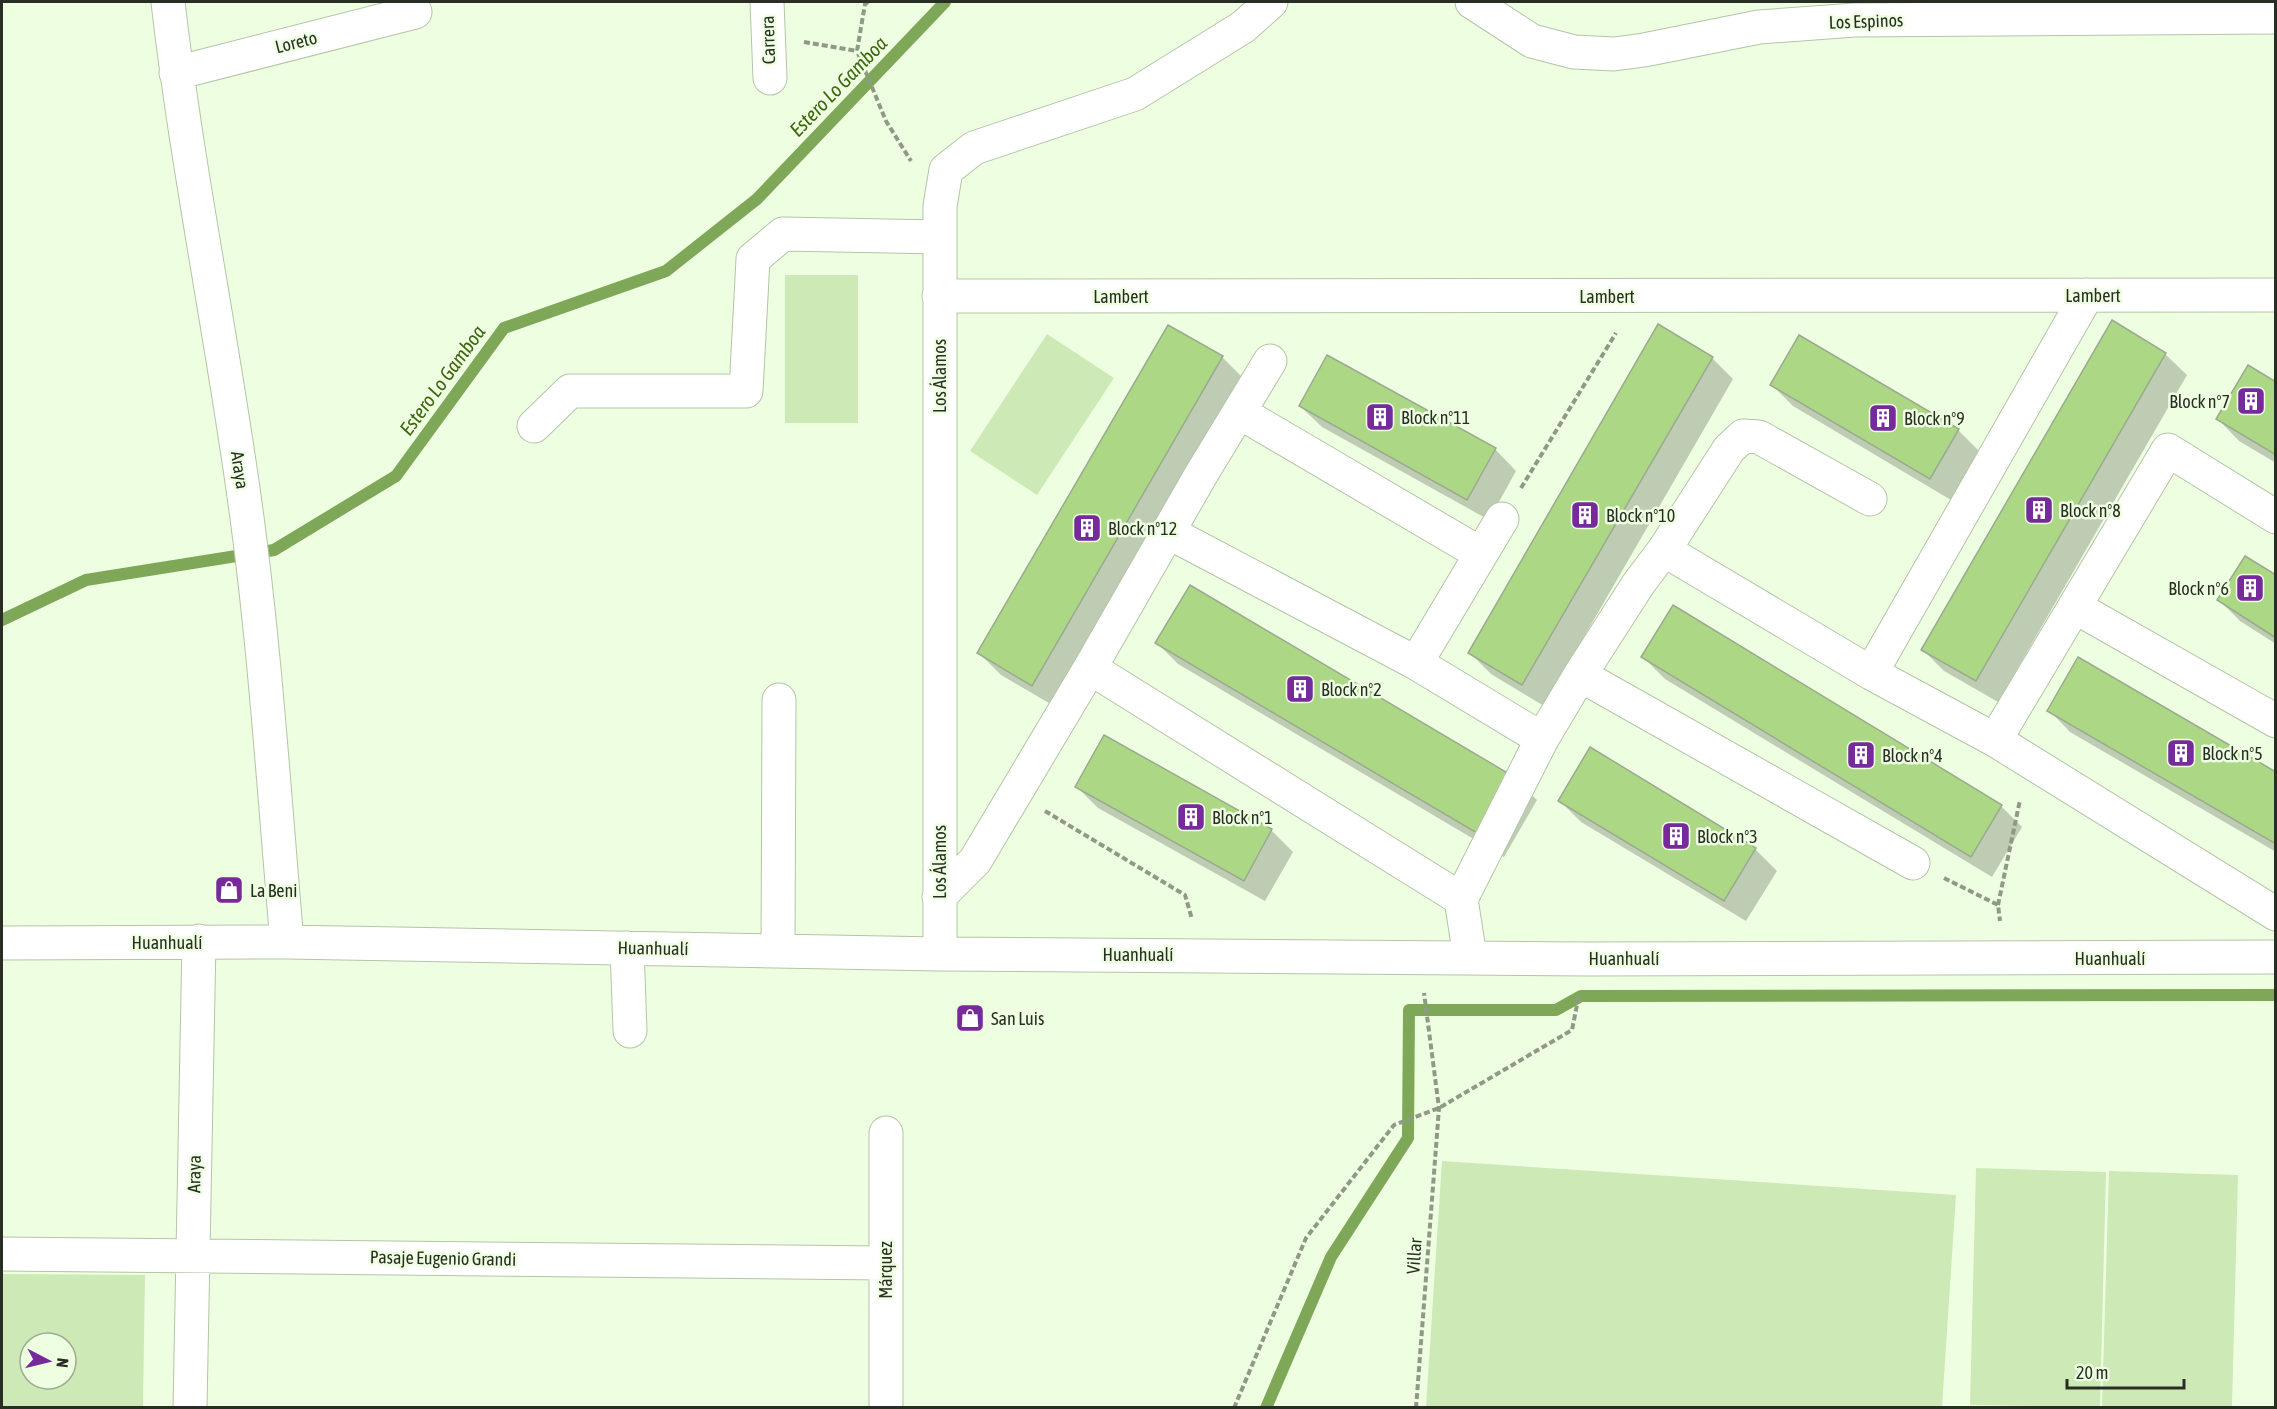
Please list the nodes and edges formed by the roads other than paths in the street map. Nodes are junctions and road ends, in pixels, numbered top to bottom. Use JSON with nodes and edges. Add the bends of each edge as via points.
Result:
{"nodes":[{"id":1,"x":168,"y":2,"type":"edge"},
{"id":2,"x":767,"y":2,"type":"edge"},
{"id":3,"x":1271,"y":2,"type":"edge"},
{"id":4,"x":1472,"y":2,"type":"edge"},
{"id":5,"x":1855,"y":11,"type":"edge"},
{"id":6,"x":415,"y":12,"type":"dead end"},
{"id":7,"x":2276,"y":17,"type":"edge"},
{"id":8,"x":176,"y":73,"type":"junction"},
{"id":9,"x":770,"y":78,"type":"dead end"},
{"id":10,"x":940,"y":237,"type":"junction"},
{"id":11,"x":2087,"y":295,"type":"junction"},
{"id":12,"x":2276,"y":295,"type":"edge"},
{"id":13,"x":939,"y":296,"type":"junction"},
{"id":14,"x":1270,"y":362,"type":"dead end"},
{"id":15,"x":1239,"y":412,"type":"junction"},
{"id":16,"x":534,"y":426,"type":"dead end"},
{"id":17,"x":1870,"y":499,"type":"dead end"},
{"id":18,"x":2276,"y":517,"type":"edge"},
{"id":19,"x":1502,"y":519,"type":"road end"},
{"id":20,"x":1168,"y":532,"type":"junction"},
{"id":21,"x":1664,"y":550,"type":"junction"},
{"id":22,"x":1481,"y":554,"type":"junction"},
{"id":23,"x":2075,"y":607,"type":"junction"},
{"id":24,"x":1416,"y":663,"type":"junction"},
{"id":25,"x":1090,"y":668,"type":"junction"},
{"id":26,"x":1871,"y":673,"type":"junction"},
{"id":27,"x":1580,"y":675,"type":"junction"},
{"id":28,"x":778,"y":700,"type":"dead end"},
{"id":29,"x":2276,"y":722,"type":"edge"},
{"id":30,"x":1542,"y":739,"type":"junction"},
{"id":31,"x":1995,"y":740,"type":"junction"},
{"id":32,"x":1913,"y":863,"type":"road end"},
{"id":33,"x":939,"y":897,"type":"junction"},
{"id":34,"x":1461,"y":899,"type":"junction"},
{"id":35,"x":2276,"y":914,"type":"edge"},
{"id":36,"x":199,"y":942,"type":"junction"},
{"id":37,"x":287,"y":942,"type":"junction"},
{"id":38,"x":2,"y":943,"type":"edge"},
{"id":39,"x":627,"y":948,"type":"junction"},
{"id":40,"x":778,"y":951,"type":"junction"},
{"id":41,"x":940,"y":954,"type":"junction"},
{"id":42,"x":1470,"y":957,"type":"junction"},
{"id":43,"x":2276,"y":957,"type":"edge"},
{"id":44,"x":630,"y":1031,"type":"dead end"},
{"id":45,"x":886,"y":1133,"type":"dead end"},
{"id":46,"x":2,"y":1254,"type":"edge"},
{"id":47,"x":192,"y":1255,"type":"junction"},
{"id":48,"x":885,"y":1263,"type":"junction"},
{"id":49,"x":190,"y":1407,"type":"edge"},
{"id":50,"x":886,"y":1407,"type":"edge"}],
"edges":[{"from":1,"to":8,"type":"street","name":"Araya"},
{"from":2,"to":9,"type":"street","name":"Carrera"},
{"from":3,"to":10,"type":"street","name":"Los Álamos","via":[[1243,27],[1135,94],[974,148],[946,170]]},
{"from":4,"to":5,"type":"street","name":"Los Espinos","via":[[1532,41],[1574,52],[1624,52]]},
{"from":5,"to":7,"type":"street","name":"Los Espinos"},
{"from":6,"to":8,"type":"street","name":"Loreto"},
{"from":8,"to":37,"type":"street","name":"Araya","via":[[254,572]]},
{"from":10,"to":13,"type":"street","name":"Los Álamos"},
{"from":10,"to":16,"type":"street","via":[[783,234],[753,259],[746,391],[570,391]]},
{"from":11,"to":12,"type":"street","name":"Lambert"},
{"from":11,"to":13,"type":"street","name":"Lambert"},
{"from":11,"to":26,"type":"street"},
{"from":13,"to":33,"type":"street","name":"Los Álamos"},
{"from":14,"to":15,"type":"street"},
{"from":15,"to":20,"type":"street"},
{"from":15,"to":22,"type":"street"},
{"from":17,"to":21,"type":"street","via":[[1759,437],[1743,436],[1729,449]]},
{"from":18,"to":23,"type":"street","via":[[2168,450]]},
{"from":19,"to":22,"type":"street"},
{"from":20,"to":24,"type":"street"},
{"from":20,"to":25,"type":"street"},
{"from":21,"to":26,"type":"street"},
{"from":21,"to":27,"type":"street","via":[[1638,583]]},
{"from":22,"to":24,"type":"street"},
{"from":23,"to":29,"type":"street"},
{"from":23,"to":31,"type":"street"},
{"from":24,"to":30,"type":"street"},
{"from":25,"to":33,"type":"street","via":[[975,861]]},
{"from":25,"to":34,"type":"street"},
{"from":26,"to":31,"type":"street"},
{"from":27,"to":30,"type":"street"},
{"from":27,"to":32,"type":"street"},
{"from":28,"to":40,"type":"street"},
{"from":30,"to":34,"type":"street"},
{"from":31,"to":35,"type":"street"},
{"from":33,"to":41,"type":"street","name":"Los Álamos"},
{"from":34,"to":42,"type":"street"},
{"from":36,"to":37,"type":"street","name":"Huanhualí"},
{"from":36,"to":38,"type":"street","name":"Huanhualí"},
{"from":36,"to":47,"type":"street","name":"Araya"},
{"from":37,"to":39,"type":"street","name":"Huanhualí"},
{"from":39,"to":40,"type":"street","name":"Huanhualí"},
{"from":39,"to":44,"type":"street"},
{"from":40,"to":41,"type":"street","name":"Huanhualí"},
{"from":41,"to":42,"type":"street","name":"Huanhualí"},
{"from":42,"to":43,"type":"street","name":"Huanhualí"},
{"from":45,"to":48,"type":"street","name":"Márquez"},
{"from":46,"to":47,"type":"street","name":"Pasaje Eugenio Grandi"},
{"from":47,"to":48,"type":"street","name":"Pasaje Eugenio Grandi"},
{"from":47,"to":49,"type":"street","name":"Araya"},
{"from":48,"to":50,"type":"street","name":"Márquez"}]}
